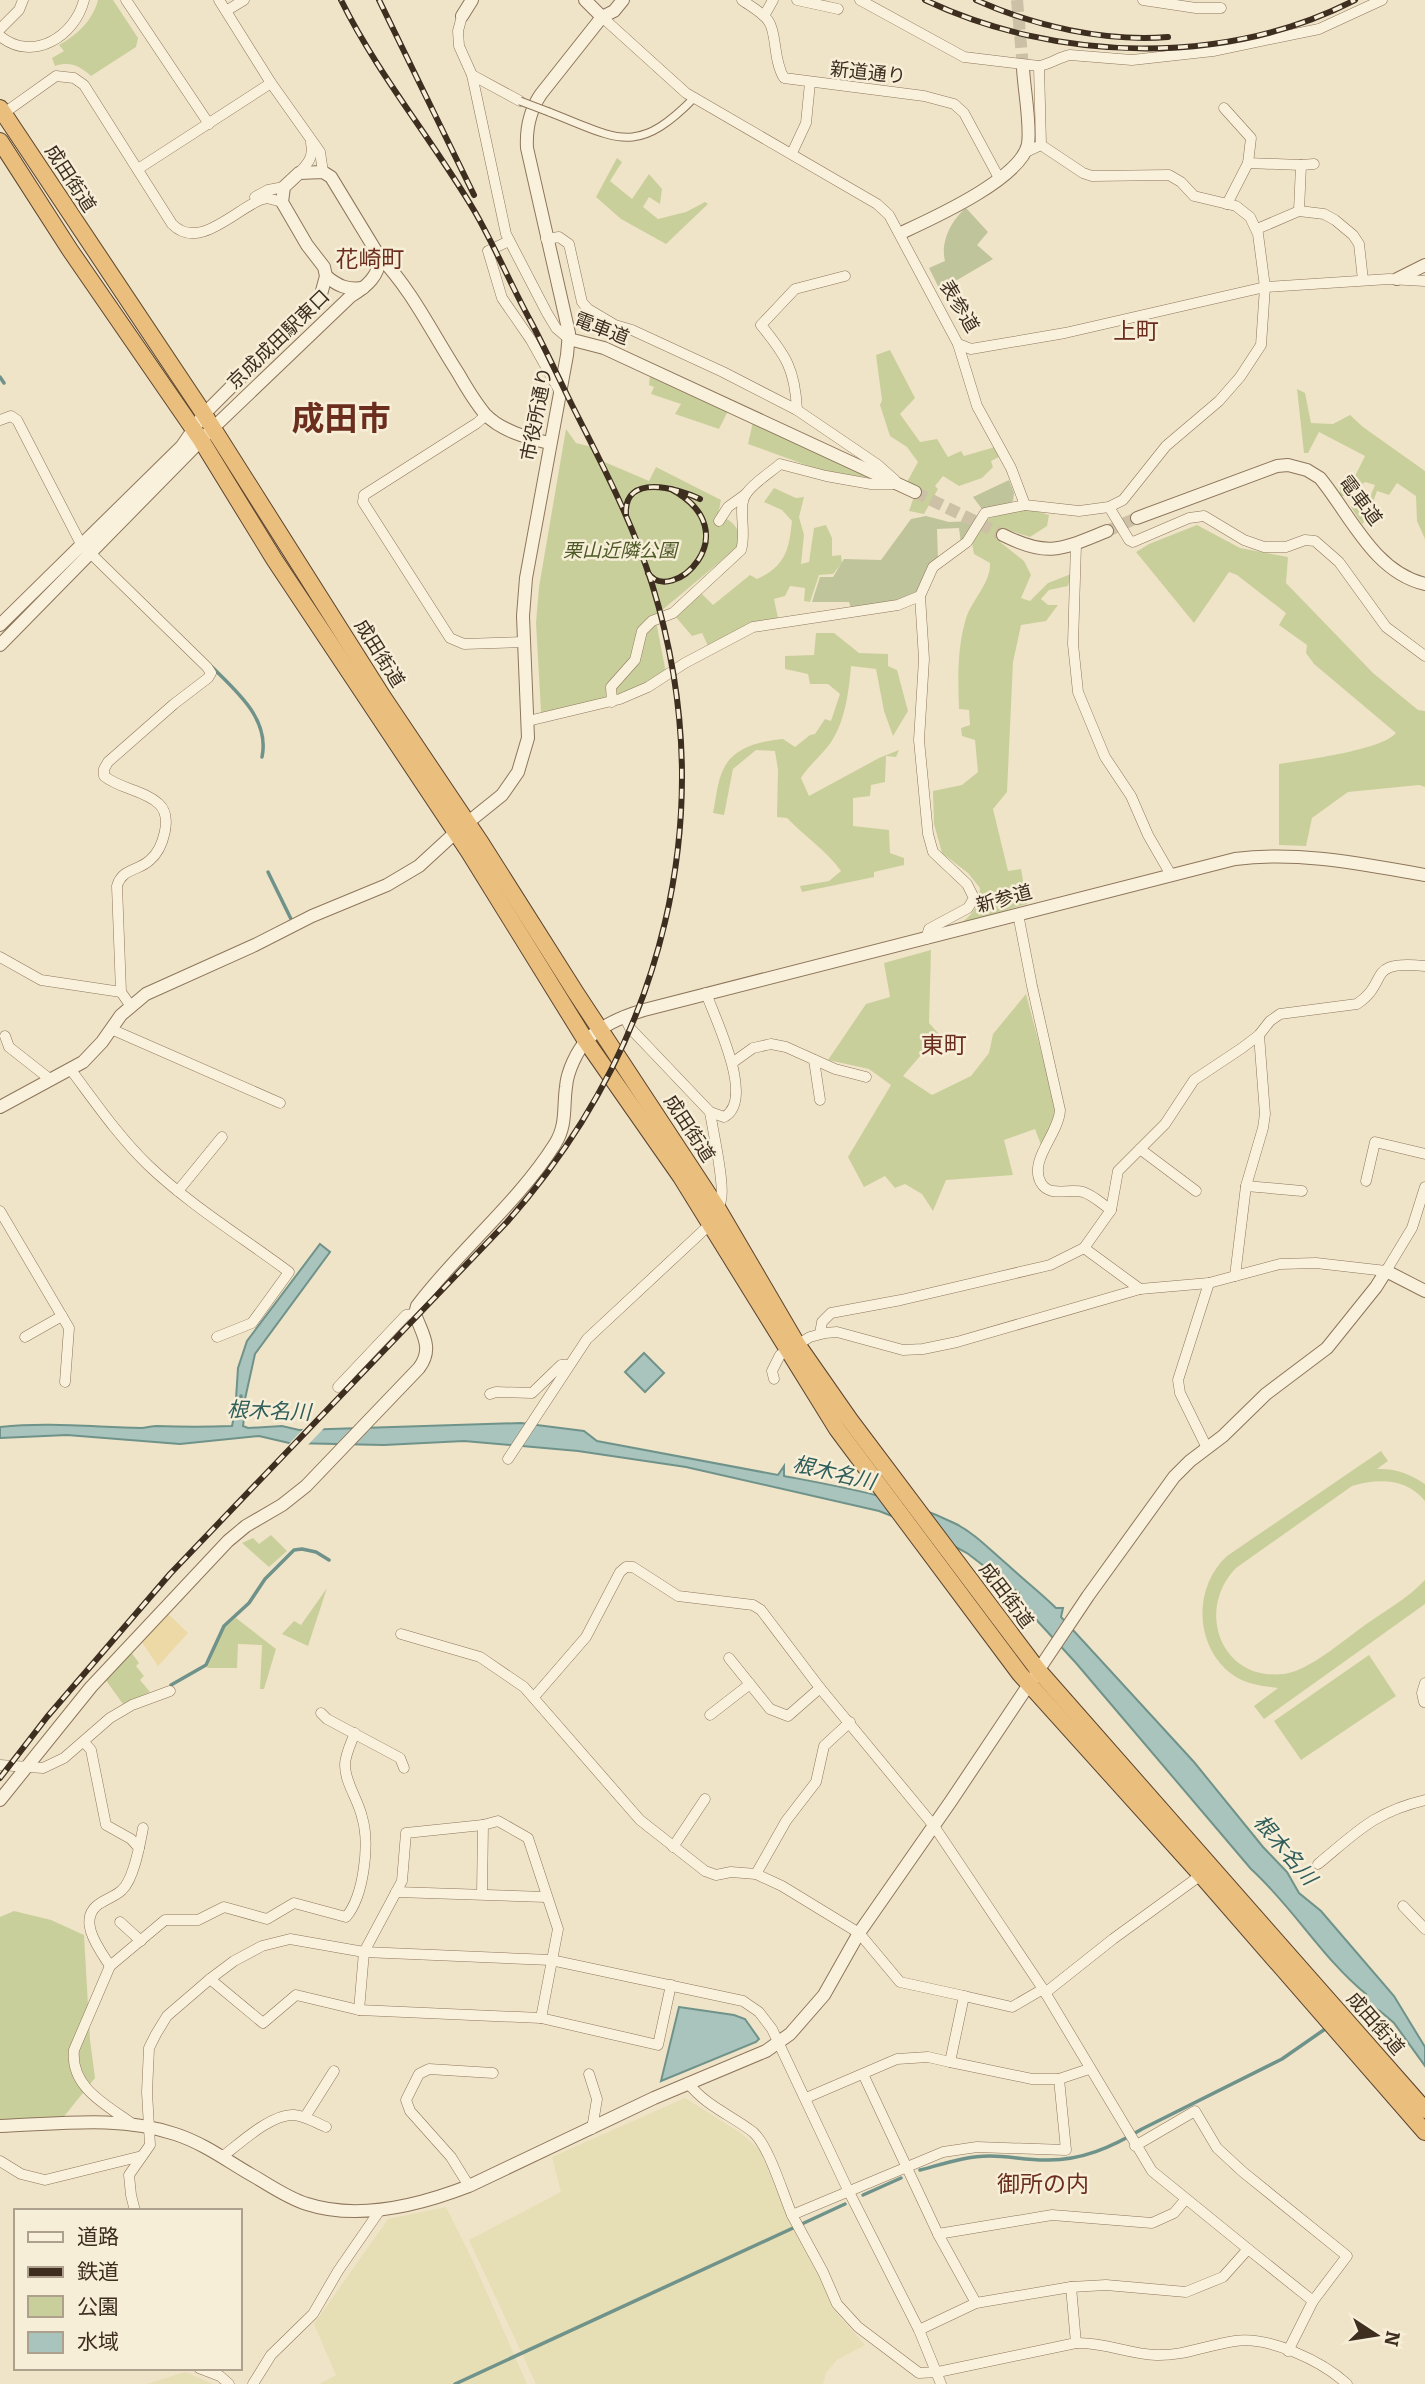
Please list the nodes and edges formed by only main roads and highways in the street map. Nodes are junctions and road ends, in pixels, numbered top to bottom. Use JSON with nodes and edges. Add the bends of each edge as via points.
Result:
{"nodes":[{"id":1,"x":1,"y":112,"type":"edge"},
{"id":2,"x":0,"y":141,"type":"edge"},
{"id":3,"x":461,"y":827,"type":"junction"},
{"id":4,"x":792,"y":1347,"type":"junction"},
{"id":5,"x":1037,"y":1670,"type":"junction"},
{"id":6,"x":1425,"y":2110,"type":"edge"},
{"id":7,"x":1425,"y":2132,"type":"edge"}],
"edges":[{"from":1,"to":3,"type":"highway","name":"成田街道","via":[[209,421]]},
{"from":2,"to":3,"type":"highway","name":"成田街道","via":[[197,434],[274,559]]},
{"from":3,"to":4,"type":"highway","name":"成田街道","via":[[586,1041]]},
{"from":3,"to":4,"type":"highway","name":"成田街道","via":[[718,1209]]},
{"from":4,"to":5,"type":"highway","name":"成田街道","via":[[1018,1659]]},
{"from":5,"to":6,"type":"highway","name":"成田街道"},
{"from":5,"to":7,"type":"highway","name":"成田街道","via":[[1201,1875]]}]}
